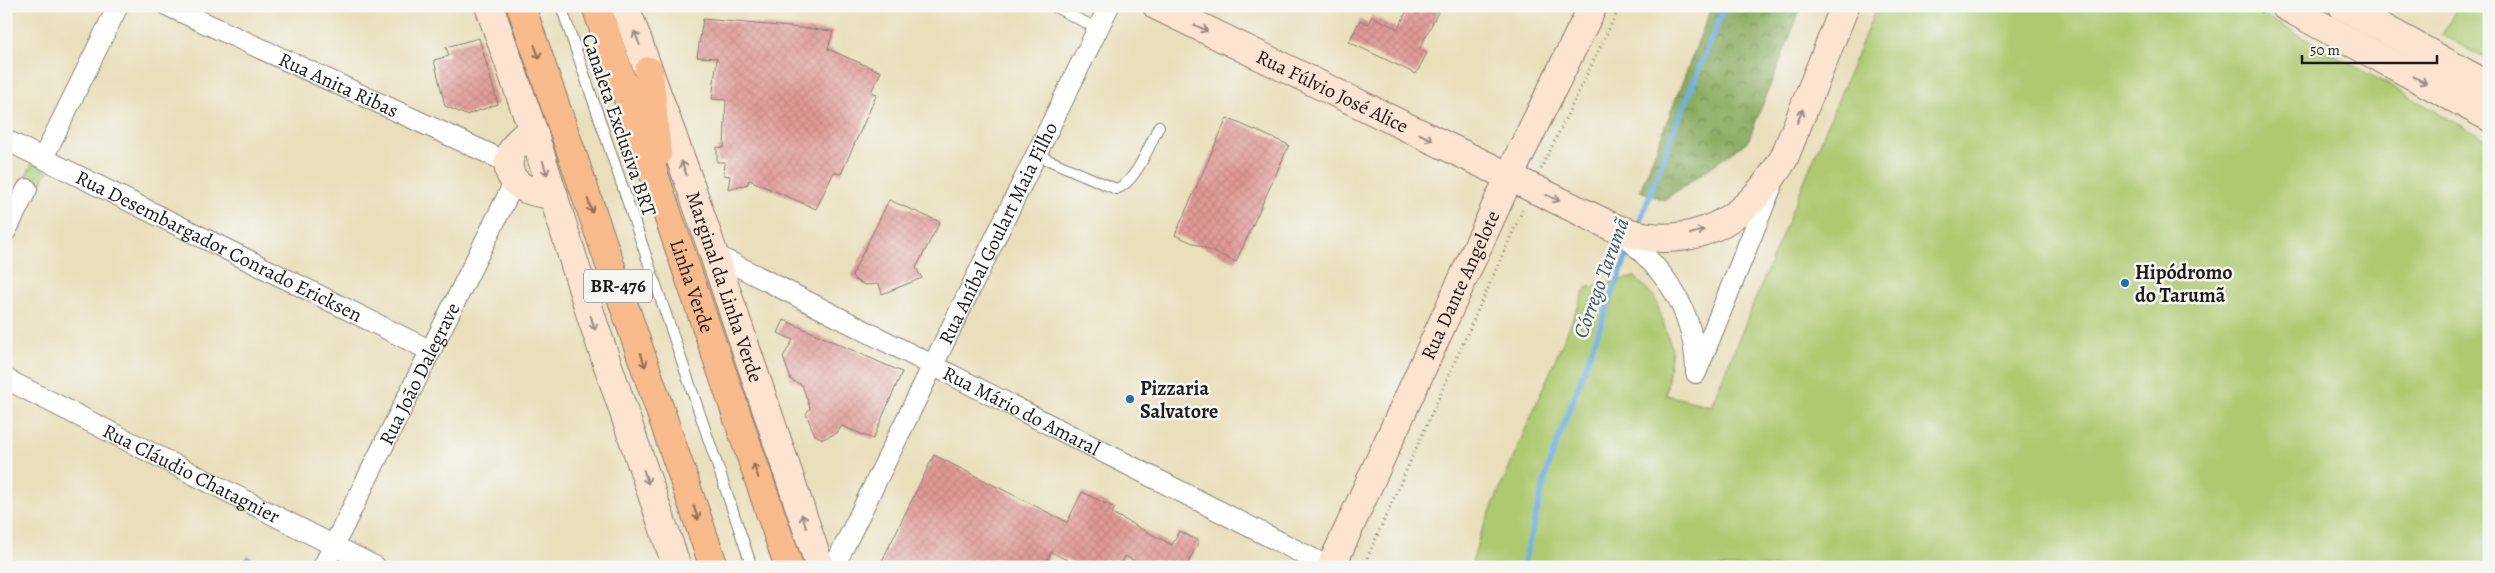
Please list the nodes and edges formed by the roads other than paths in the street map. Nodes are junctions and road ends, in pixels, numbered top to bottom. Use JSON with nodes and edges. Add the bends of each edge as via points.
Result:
{"nodes":[{"id":1,"x":118,"y":6,"type":"edge"},
{"id":2,"x":168,"y":6,"type":"edge"},
{"id":3,"x":489,"y":6,"type":"edge"},
{"id":4,"x":521,"y":6,"type":"edge"},
{"id":5,"x":561,"y":6,"type":"edge"},
{"id":6,"x":596,"y":6,"type":"edge"},
{"id":7,"x":625,"y":6,"type":"edge"},
{"id":8,"x":1054,"y":6,"type":"edge"},
{"id":9,"x":1109,"y":6,"type":"edge"},
{"id":10,"x":1157,"y":6,"type":"edge"},
{"id":11,"x":1593,"y":6,"type":"edge"},
{"id":12,"x":1845,"y":6,"type":"edge"},
{"id":13,"x":2286,"y":6,"type":"edge"},
{"id":14,"x":2343,"y":6,"type":"edge"},
{"id":15,"x":1098,"y":29,"type":"junction"},
{"id":16,"x":649,"y":71,"type":"junction"},
{"id":17,"x":2489,"y":86,"type":"edge"},
{"id":18,"x":2489,"y":117,"type":"edge"},
{"id":19,"x":1159,"y":126,"type":"dead end"},
{"id":20,"x":533,"y":130,"type":"junction"},
{"id":21,"x":6,"y":140,"type":"edge"},
{"id":22,"x":1037,"y":155,"type":"junction"},
{"id":23,"x":43,"y":158,"type":"junction"},
{"id":24,"x":1784,"y":158,"type":"junction"},
{"id":25,"x":511,"y":171,"type":"junction"},
{"id":26,"x":1509,"y":177,"type":"junction"},
{"id":27,"x":27,"y":189,"type":"dead end"},
{"id":28,"x":554,"y":195,"type":"junction"},
{"id":29,"x":662,"y":200,"type":"junction"},
{"id":30,"x":6,"y":231,"type":"edge"},
{"id":31,"x":1646,"y":244,"type":"junction"},
{"id":32,"x":714,"y":254,"type":"junction"},
{"id":33,"x":430,"y":351,"type":"junction"},
{"id":34,"x":934,"y":366,"type":"junction"},
{"id":35,"x":6,"y":379,"type":"edge"},
{"id":36,"x":334,"y":545,"type":"junction"},
{"id":37,"x":323,"y":567,"type":"edge"},
{"id":38,"x":376,"y":567,"type":"edge"},
{"id":39,"x":677,"y":567,"type":"edge"},
{"id":40,"x":714,"y":567,"type":"edge"},
{"id":41,"x":752,"y":567,"type":"edge"},
{"id":42,"x":789,"y":567,"type":"edge"},
{"id":43,"x":820,"y":567,"type":"edge"},
{"id":44,"x":834,"y":567,"type":"edge"},
{"id":45,"x":1330,"y":567,"type":"edge"}],
"edges":[{"from":1,"to":23,"type":"street"},
{"from":2,"to":25,"type":"street","name":"Rua Anita Ribas"},
{"from":3,"to":20,"type":"main road"},
{"from":4,"to":40,"type":"highway","number":"BR-476","one_way":true},
{"from":5,"to":41,"type":"lane","name":"Canaleta Exclusiva BRT"},
{"from":6,"to":29,"type":"highway","name":"Linha Verde"},
{"from":16,"to":7,"type":"main road","name":"Marginal da Linha Verde","one_way":true},
{"from":8,"to":15,"type":"lane"},
{"from":9,"to":15,"type":"street","name":"Rua Aníbal Goulart Maia Filho"},
{"from":10,"to":26,"type":"main road","name":"Rua Fúlvio José Alice","one_way":true},
{"from":11,"to":26,"type":"main road","name":"Rua Dante Angelote"},
{"from":24,"to":12,"type":"main road","name":"Rua Fúlvio José Alice","one_way":true},
{"from":13,"to":18,"type":"main road","one_way":true},
{"from":14,"to":17,"type":"main road"},
{"from":15,"to":22,"type":"street","name":"Rua Aníbal Goulart Maia Filho"},
{"from":16,"to":29,"type":"highway"},
{"from":32,"to":16,"type":"main road","name":"Marginal da Linha Verde","one_way":true},
{"from":19,"to":22,"type":"lane","via":[[1125,187],[1116,189]]},
{"from":20,"to":25,"type":"main road","via":[[516,142]]},
{"from":20,"to":28,"type":"main road","one_way":true},
{"from":21,"to":23,"type":"street","name":"Rua Desembargador Conrado Ericksen"},
{"from":22,"to":34,"type":"street","name":"Rua Aníbal Goulart Maia Filho"},
{"from":23,"to":33,"type":"street","name":"Rua Desembargador Conrado Ericksen"},
{"from":31,"to":24,"type":"main road","name":"Rua Fúlvio José Alice","one_way":true,"via":[[1685,236],[1723,223],[1755,199]]},
{"from":24,"to":31,"type":"street","via":[[1696,373],[1695,349],[1683,305]]},
{"from":25,"to":28,"type":"main road","via":[[525,188]]},
{"from":25,"to":33,"type":"street","name":"Rua João Dalegrave"},
{"from":26,"to":31,"type":"main road","name":"Rua Fúlvio José Alice","one_way":true},
{"from":26,"to":45,"type":"main road","name":"Rua Dante Angelote"},
{"from":27,"to":30,"type":"street"},
{"from":28,"to":39,"type":"main road","one_way":true,"via":[[593,322]]},
{"from":42,"to":29,"type":"highway","name":"Linha Verde","one_way":true},
{"from":32,"to":34,"type":"street","name":"Rua Mário do Amaral"},
{"from":43,"to":32,"type":"main road","name":"Marginal da Linha Verde","one_way":true},
{"from":33,"to":36,"type":"street","name":"Rua João Dalegrave"},
{"from":34,"to":44,"type":"street","name":"Rua Aníbal Goulart Maia Filho"},
{"from":34,"to":45,"type":"street","name":"Rua Mário do Amaral"},
{"from":35,"to":36,"type":"street","name":"Rua Cláudio Chatagnier"},
{"from":36,"to":37,"type":"street","name":"Rua João Dalegrave"},
{"from":36,"to":38,"type":"street","name":"Rua Cláudio Chatagnier"}]}
